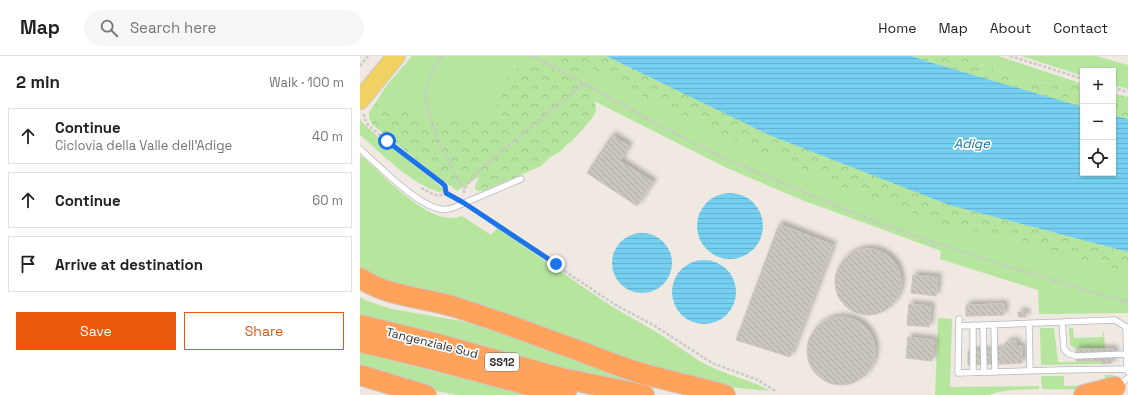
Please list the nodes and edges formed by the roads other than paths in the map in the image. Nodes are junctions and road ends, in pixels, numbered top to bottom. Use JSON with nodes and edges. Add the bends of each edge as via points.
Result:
{"nodes":[{"id":1,"x":380,"y":56,"type":"edge"},
{"id":2,"x":396,"y":56,"type":"edge"},
{"id":3,"x":360,"y":84,"type":"edge"},
{"id":4,"x":362,"y":105,"type":"edge"},
{"id":5,"x":360,"y":149,"type":"edge"},
{"id":6,"x":521,"y":179,"type":"dead end"},
{"id":7,"x":360,"y":278,"type":"edge"},
{"id":8,"x":360,"y":290,"type":"edge"},
{"id":9,"x":959,"y":319,"type":"dead end"},
{"id":10,"x":498,"y":322,"type":"junction"},
{"id":11,"x":1062,"y":322,"type":"junction"},
{"id":12,"x":1029,"y":323,"type":"junction"},
{"id":13,"x":360,"y":325,"type":"edge"},
{"id":14,"x":973,"y":325,"type":"junction"},
{"id":15,"x":983,"y":325,"type":"junction"},
{"id":16,"x":994,"y":325,"type":"junction"},
{"id":17,"x":959,"y":326,"type":"junction"},
{"id":18,"x":1127,"y":327,"type":"edge"},
{"id":19,"x":360,"y":342,"type":"edge"},
{"id":20,"x":1126,"y":354,"type":"junction"},
{"id":21,"x":1030,"y":371,"type":"junction"},
{"id":22,"x":1127,"y":371,"type":"edge"},
{"id":23,"x":973,"y":372,"type":"junction"},
{"id":24,"x":984,"y":372,"type":"junction"},
{"id":25,"x":995,"y":372,"type":"junction"},
{"id":26,"x":360,"y":376,"type":"edge"},
{"id":27,"x":1121,"y":382,"type":"edge"},
{"id":28,"x":378,"y":387,"type":"dead end"},
{"id":29,"x":426,"y":395,"type":"edge"},
{"id":30,"x":566,"y":395,"type":"edge"},
{"id":31,"x":644,"y":395,"type":"edge"},
{"id":32,"x":725,"y":395,"type":"edge"},
{"id":33,"x":1084,"y":395,"type":"edge"}],
"edges":[{"from":1,"to":3,"type":"main road"},
{"from":2,"to":4,"type":"main road"},
{"from":5,"to":6,"type":"lane","via":[[409,192],[426,204],[441,210],[447,210]]},
{"from":7,"to":10,"type":"highway","via":[[387,291],[453,307]]},
{"from":8,"to":10,"type":"highway","via":[[388,302]]},
{"from":9,"to":17,"type":"lane"},
{"from":10,"to":32,"type":"highway","via":[[628,369]]},
{"from":11,"to":12,"type":"lane"},
{"from":11,"to":18,"type":"lane","via":[[1115,320]]},
{"from":11,"to":20,"type":"lane","via":[[1064,349],[1069,354]]},
{"from":12,"to":16,"type":"lane"},
{"from":12,"to":21,"type":"lane"},
{"from":13,"to":31,"type":"highway","name":"Tangenziale Sud","number":"SS12","via":[[558,377]]},
{"from":14,"to":15,"type":"lane"},
{"from":14,"to":17,"type":"lane"},
{"from":14,"to":23,"type":"lane"},
{"from":15,"to":16,"type":"lane"},
{"from":15,"to":24,"type":"lane"},
{"from":16,"to":25,"type":"lane"},
{"from":17,"to":23,"type":"lane","via":[[958,373]]},
{"from":18,"to":20,"type":"lane"},
{"from":19,"to":30,"type":"highway","name":"Tangenziale Sud","number":"SS12"},
{"from":20,"to":22,"type":"lane"},
{"from":21,"to":22,"type":"lane"},
{"from":21,"to":25,"type":"lane"},
{"from":23,"to":24,"type":"lane"},
{"from":24,"to":25,"type":"lane"},
{"from":26,"to":28,"type":"lane"},
{"from":26,"to":29,"type":"highway"},
{"from":27,"to":33,"type":"highway"}]}
